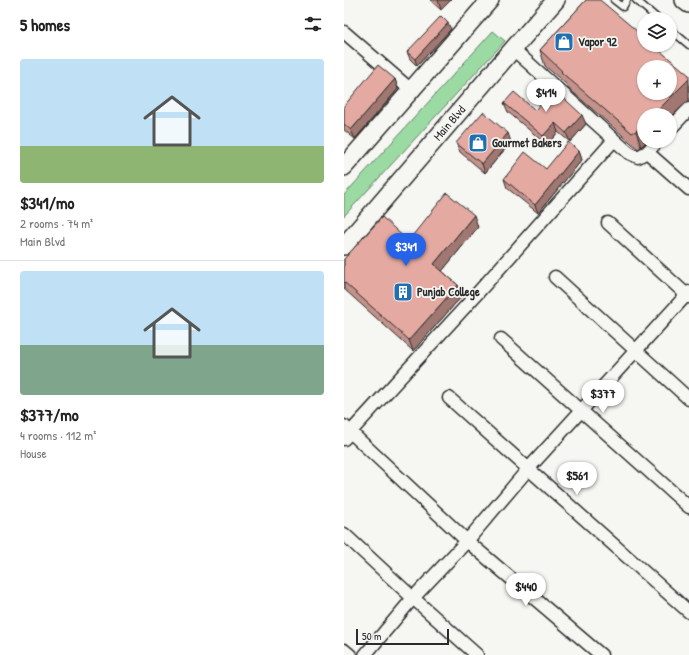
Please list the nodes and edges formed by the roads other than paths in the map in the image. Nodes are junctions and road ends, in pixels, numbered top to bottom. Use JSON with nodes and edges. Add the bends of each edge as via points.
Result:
{"nodes":[{"id":1,"x":490,"y":0,"type":"edge"},
{"id":2,"x":556,"y":0,"type":"edge"},
{"id":3,"x":614,"y":0,"type":"edge"},
{"id":4,"x":627,"y":0,"type":"edge"},
{"id":5,"x":636,"y":0,"type":"edge"},
{"id":6,"x":685,"y":0,"type":"edge"},
{"id":7,"x":689,"y":3,"type":"edge"},
{"id":8,"x":650,"y":12,"type":"edge"},
{"id":9,"x":344,"y":32,"type":"edge"},
{"id":10,"x":677,"y":35,"type":"edge"},
{"id":11,"x":689,"y":45,"type":"edge"},
{"id":12,"x":513,"y":49,"type":"junction"},
{"id":13,"x":411,"y":90,"type":"junction"},
{"id":14,"x":689,"y":110,"type":"edge"},
{"id":15,"x":677,"y":122,"type":"edge"},
{"id":16,"x":614,"y":140,"type":"junction"},
{"id":17,"x":651,"y":148,"type":"edge"},
{"id":18,"x":647,"y":152,"type":"junction"},
{"id":19,"x":344,"y":167,"type":"edge"},
{"id":20,"x":689,"y":189,"type":"edge"},
{"id":21,"x":608,"y":223,"type":"dead end"},
{"id":22,"x":344,"y":246,"type":"edge"},
{"id":23,"x":555,"y":277,"type":"dead end"},
{"id":24,"x":688,"y":294,"type":"edge"},
{"id":25,"x":501,"y":339,"type":"dead end"},
{"id":26,"x":635,"y":351,"type":"junction"},
{"id":27,"x":449,"y":398,"type":"dead end"},
{"id":28,"x":689,"y":399,"type":"edge"},
{"id":29,"x":581,"y":411,"type":"junction"},
{"id":30,"x":346,"y":432,"type":"edge"},
{"id":31,"x":529,"y":468,"type":"junction"},
{"id":32,"x":689,"y":507,"type":"edge"},
{"id":33,"x":344,"y":534,"type":"edge"},
{"id":34,"x":466,"y":541,"type":"junction"},
{"id":35,"x":413,"y":598,"type":"junction"},
{"id":36,"x":689,"y":612,"type":"edge"},
{"id":37,"x":344,"y":650,"type":"edge"},
{"id":38,"x":350,"y":655,"type":"edge"},
{"id":39,"x":365,"y":655,"type":"edge"},
{"id":40,"x":477,"y":655,"type":"edge"},
{"id":41,"x":601,"y":655,"type":"edge"}],
"edges":[{"from":1,"to":13,"type":"main road"},
{"from":2,"to":12,"type":"main road","name":"Main Blvd"},
{"from":3,"to":4,"type":"lane","via":[[623,7]]},
{"from":5,"to":8,"type":"lane"},
{"from":6,"to":7,"type":"main road"},
{"from":9,"to":13,"type":"street"},
{"from":10,"to":11,"type":"lane"},
{"from":12,"to":16,"type":"street"},
{"from":12,"to":22,"type":"main road","name":"Main Blvd"},
{"from":13,"to":19,"type":"main road"},
{"from":14,"to":15,"type":"street"},
{"from":16,"to":18,"type":"street","via":[[638,157]]},
{"from":16,"to":30,"type":"street","via":[[472,300]]},
{"from":17,"to":18,"type":"street"},
{"from":18,"to":20,"type":"street"},
{"from":21,"to":24,"type":"street"},
{"from":23,"to":26,"type":"street"},
{"from":24,"to":26,"type":"street"},
{"from":25,"to":29,"type":"street"},
{"from":26,"to":28,"type":"street"},
{"from":26,"to":29,"type":"street"},
{"from":27,"to":31,"type":"street"},
{"from":29,"to":31,"type":"street"},
{"from":29,"to":32,"type":"street"},
{"from":30,"to":34,"type":"street"},
{"from":31,"to":34,"type":"street"},
{"from":31,"to":36,"type":"street"},
{"from":33,"to":35,"type":"street"},
{"from":34,"to":35,"type":"street"},
{"from":34,"to":41,"type":"street"},
{"from":35,"to":39,"type":"street"},
{"from":35,"to":40,"type":"street"},
{"from":37,"to":38,"type":"street"}]}
